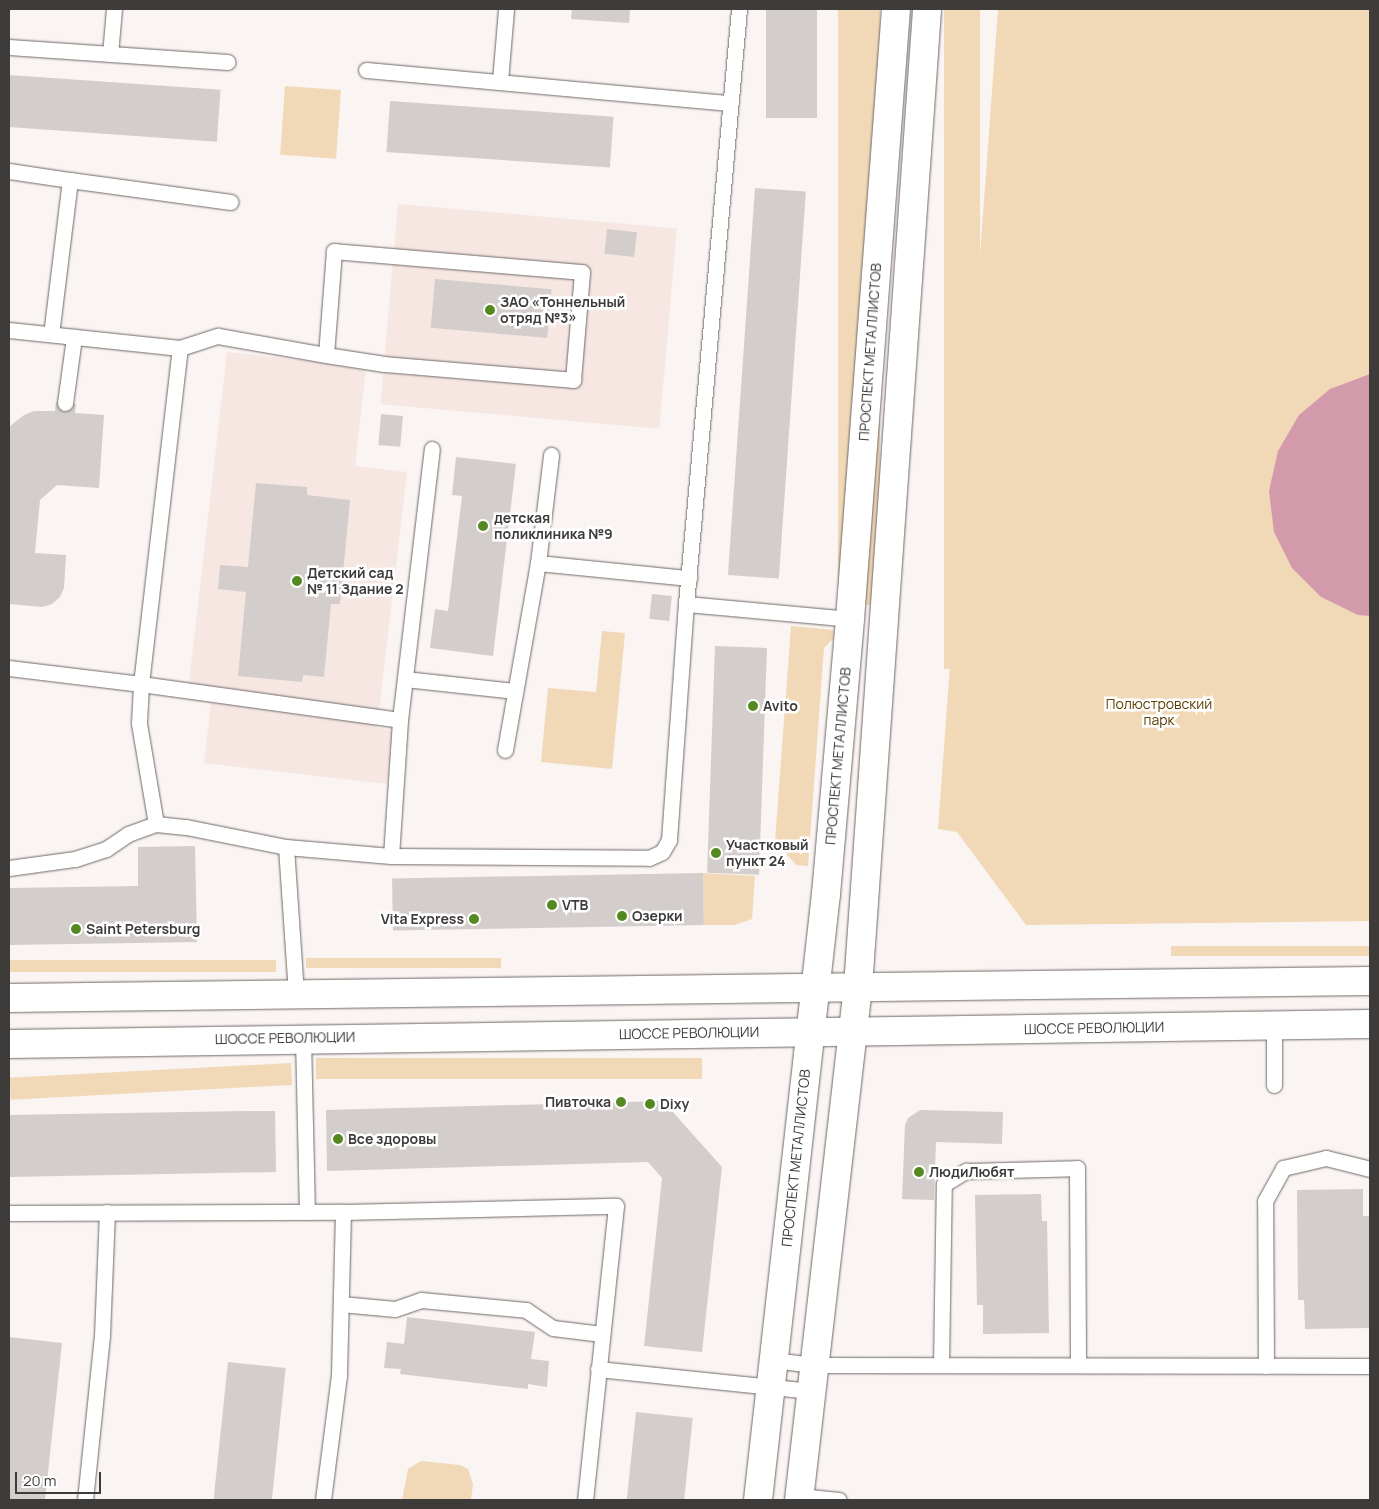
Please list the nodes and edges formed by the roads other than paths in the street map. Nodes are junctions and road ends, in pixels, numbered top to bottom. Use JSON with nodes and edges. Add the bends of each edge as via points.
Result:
{"nodes":[{"id":1,"x":114,"y":9,"type":"edge"},
{"id":2,"x":506,"y":9,"type":"edge"},
{"id":3,"x":739,"y":9,"type":"edge"},
{"id":4,"x":896,"y":9,"type":"edge"},
{"id":5,"x":927,"y":9,"type":"edge"},
{"id":6,"x":9,"y":47,"type":"edge"},
{"id":7,"x":110,"y":54,"type":"junction"},
{"id":8,"x":227,"y":62,"type":"dead end"},
{"id":9,"x":366,"y":70,"type":"dead end"},
{"id":10,"x":500,"y":81,"type":"junction"},
{"id":11,"x":731,"y":103,"type":"junction"},
{"id":12,"x":9,"y":172,"type":"edge"},
{"id":13,"x":70,"y":180,"type":"junction"},
{"id":14,"x":231,"y":202,"type":"dead end"},
{"id":15,"x":9,"y":330,"type":"edge"},
{"id":16,"x":51,"y":334,"type":"junction"},
{"id":17,"x":74,"y":336,"type":"junction"},
{"id":18,"x":180,"y":348,"type":"junction"},
{"id":19,"x":326,"y":355,"type":"junction"},
{"id":20,"x":65,"y":403,"type":"dead end"},
{"id":21,"x":432,"y":449,"type":"dead end"},
{"id":22,"x":551,"y":455,"type":"dead end"},
{"id":23,"x":538,"y":563,"type":"junction"},
{"id":24,"x":689,"y":578,"type":"junction"},
{"id":25,"x":686,"y":604,"type":"junction"},
{"id":26,"x":850,"y":619,"type":"junction"},
{"id":27,"x":9,"y":668,"type":"edge"},
{"id":28,"x":405,"y":679,"type":"junction"},
{"id":29,"x":141,"y":684,"type":"junction"},
{"id":30,"x":515,"y":691,"type":"junction"},
{"id":31,"x":400,"y":720,"type":"junction"},
{"id":32,"x":505,"y":750,"type":"dead end"},
{"id":33,"x":156,"y":824,"type":"junction"},
{"id":34,"x":286,"y":847,"type":"junction"},
{"id":35,"x":391,"y":856,"type":"junction"},
{"id":36,"x":9,"y":868,"type":"edge"},
{"id":37,"x":1370,"y":981,"type":"edge"},
{"id":38,"x":858,"y":987,"type":"junction"},
{"id":39,"x":815,"y":988,"type":"junction"},
{"id":40,"x":296,"y":995,"type":"junction"},
{"id":41,"x":9,"y":998,"type":"edge"},
{"id":42,"x":1370,"y":1024,"type":"edge"},
{"id":43,"x":1274,"y":1026,"type":"junction"},
{"id":44,"x":853,"y":1030,"type":"junction"},
{"id":45,"x":811,"y":1031,"type":"junction"},
{"id":46,"x":302,"y":1038,"type":"junction"},
{"id":47,"x":9,"y":1044,"type":"edge"},
{"id":48,"x":1274,"y":1085,"type":"dead end"},
{"id":49,"x":1370,"y":1169,"type":"edge"},
{"id":50,"x":106,"y":1212,"type":"junction"},
{"id":51,"x":307,"y":1212,"type":"junction"},
{"id":52,"x":343,"y":1212,"type":"junction"},
{"id":53,"x":9,"y":1213,"type":"edge"},
{"id":54,"x":341,"y":1304,"type":"junction"},
{"id":55,"x":602,"y":1334,"type":"junction"},
{"id":56,"x":774,"y":1360,"type":"junction"},
{"id":57,"x":941,"y":1366,"type":"junction"},
{"id":58,"x":1078,"y":1366,"type":"junction"},
{"id":59,"x":1266,"y":1366,"type":"junction"},
{"id":60,"x":1370,"y":1366,"type":"edge"},
{"id":61,"x":598,"y":1369,"type":"junction"},
{"id":62,"x":813,"y":1378,"type":"junction"},
{"id":63,"x":770,"y":1387,"type":"junction"},
{"id":64,"x":799,"y":1498,"type":"edge"},
{"id":65,"x":85,"y":1500,"type":"edge"},
{"id":66,"x":323,"y":1500,"type":"edge"},
{"id":67,"x":585,"y":1500,"type":"edge"},
{"id":68,"x":758,"y":1500,"type":"edge"},
{"id":69,"x":839,"y":1500,"type":"edge"}],
"edges":[{"from":1,"to":7,"type":"lane"},
{"from":2,"to":10,"type":"lane"},
{"from":3,"to":11,"type":"lane"},
{"from":4,"to":26,"type":"street","name":"ПРОСПЕКТ МЕТАЛЛИСТОВ"},
{"from":5,"to":38,"type":"street"},
{"from":6,"to":7,"type":"lane"},
{"from":7,"to":8,"type":"lane"},
{"from":9,"to":10,"type":"lane"},
{"from":10,"to":11,"type":"lane"},
{"from":11,"to":24,"type":"lane"},
{"from":12,"to":13,"type":"lane"},
{"from":13,"to":14,"type":"lane"},
{"from":13,"to":16,"type":"lane"},
{"from":15,"to":16,"type":"lane"},
{"from":16,"to":17,"type":"lane"},
{"from":17,"to":18,"type":"lane"},
{"from":17,"to":20,"type":"lane"},
{"from":18,"to":19,"type":"lane","via":[[218,336]]},
{"from":18,"to":29,"type":"lane"},
{"from":19,"to":19,"type":"lane","via":[[334,251],[582,272],[574,380],[384,364]]},
{"from":21,"to":28,"type":"lane"},
{"from":22,"to":23,"type":"lane"},
{"from":23,"to":24,"type":"lane"},
{"from":23,"to":30,"type":"lane"},
{"from":24,"to":25,"type":"lane"},
{"from":25,"to":26,"type":"lane"},
{"from":25,"to":35,"type":"lane","via":[[669,840],[662,852],[648,858]]},
{"from":26,"to":39,"type":"street","name":"ПРОСПЕКТ МЕТАЛЛИСТОВ"},
{"from":27,"to":29,"type":"lane"},
{"from":28,"to":30,"type":"lane"},
{"from":28,"to":31,"type":"lane"},
{"from":29,"to":31,"type":"lane"},
{"from":29,"to":33,"type":"lane","via":[[139,723]]},
{"from":30,"to":32,"type":"lane"},
{"from":31,"to":35,"type":"lane"},
{"from":33,"to":34,"type":"lane"},
{"from":33,"to":36,"type":"lane","via":[[75,859]]},
{"from":34,"to":35,"type":"lane"},
{"from":34,"to":40,"type":"lane"},
{"from":37,"to":38,"type":"street"},
{"from":38,"to":39,"type":"street"},
{"from":38,"to":44,"type":"street"},
{"from":39,"to":40,"type":"street"},
{"from":39,"to":45,"type":"street","name":"ПРОСПЕКТ МЕТАЛЛИСТОВ"},
{"from":40,"to":41,"type":"street"},
{"from":42,"to":43,"type":"street","name":"ШОССЕ РЕВОЛЮЦИИ"},
{"from":43,"to":44,"type":"street","name":"ШОССЕ РЕВОЛЮЦИИ"},
{"from":43,"to":48,"type":"lane"},
{"from":44,"to":45,"type":"street","name":"ШОССЕ РЕВОЛЮЦИИ"},
{"from":44,"to":62,"type":"street"},
{"from":45,"to":46,"type":"street","name":"ШОССЕ РЕВОЛЮЦИИ"},
{"from":45,"to":56,"type":"street","name":"ПРОСПЕКТ МЕТАЛЛИСТОВ"},
{"from":46,"to":47,"type":"street","name":"ШОССЕ РЕВОЛЮЦИИ"},
{"from":46,"to":51,"type":"lane"},
{"from":49,"to":59,"type":"lane","via":[[1326,1158],[1283,1168],[1265,1201]]},
{"from":50,"to":51,"type":"lane"},
{"from":50,"to":53,"type":"lane"},
{"from":50,"to":65,"type":"lane","via":[[102,1336]]},
{"from":51,"to":52,"type":"lane"},
{"from":52,"to":54,"type":"lane"},
{"from":52,"to":55,"type":"lane","via":[[616,1206]]},
{"from":54,"to":55,"type":"lane","via":[[395,1309],[421,1300],[526,1310],[553,1328]]},
{"from":54,"to":66,"type":"lane","via":[[340,1375]]},
{"from":55,"to":61,"type":"lane"},
{"from":56,"to":62,"type":"lane"},
{"from":56,"to":63,"type":"street","name":"ПРОСПЕКТ МЕТАЛЛИСТОВ"},
{"from":57,"to":58,"type":"lane"},
{"from":57,"to":58,"type":"lane","via":[[944,1184],[966,1171],[1077,1168]]},
{"from":57,"to":62,"type":"lane"},
{"from":58,"to":59,"type":"lane"},
{"from":59,"to":60,"type":"lane"},
{"from":61,"to":63,"type":"lane"},
{"from":61,"to":67,"type":"lane"},
{"from":62,"to":63,"type":"lane"},
{"from":62,"to":64,"type":"street"},
{"from":63,"to":68,"type":"street","name":"ПРОСПЕКТ МЕТАЛЛИСТОВ"},
{"from":64,"to":69,"type":"lane"}]}
